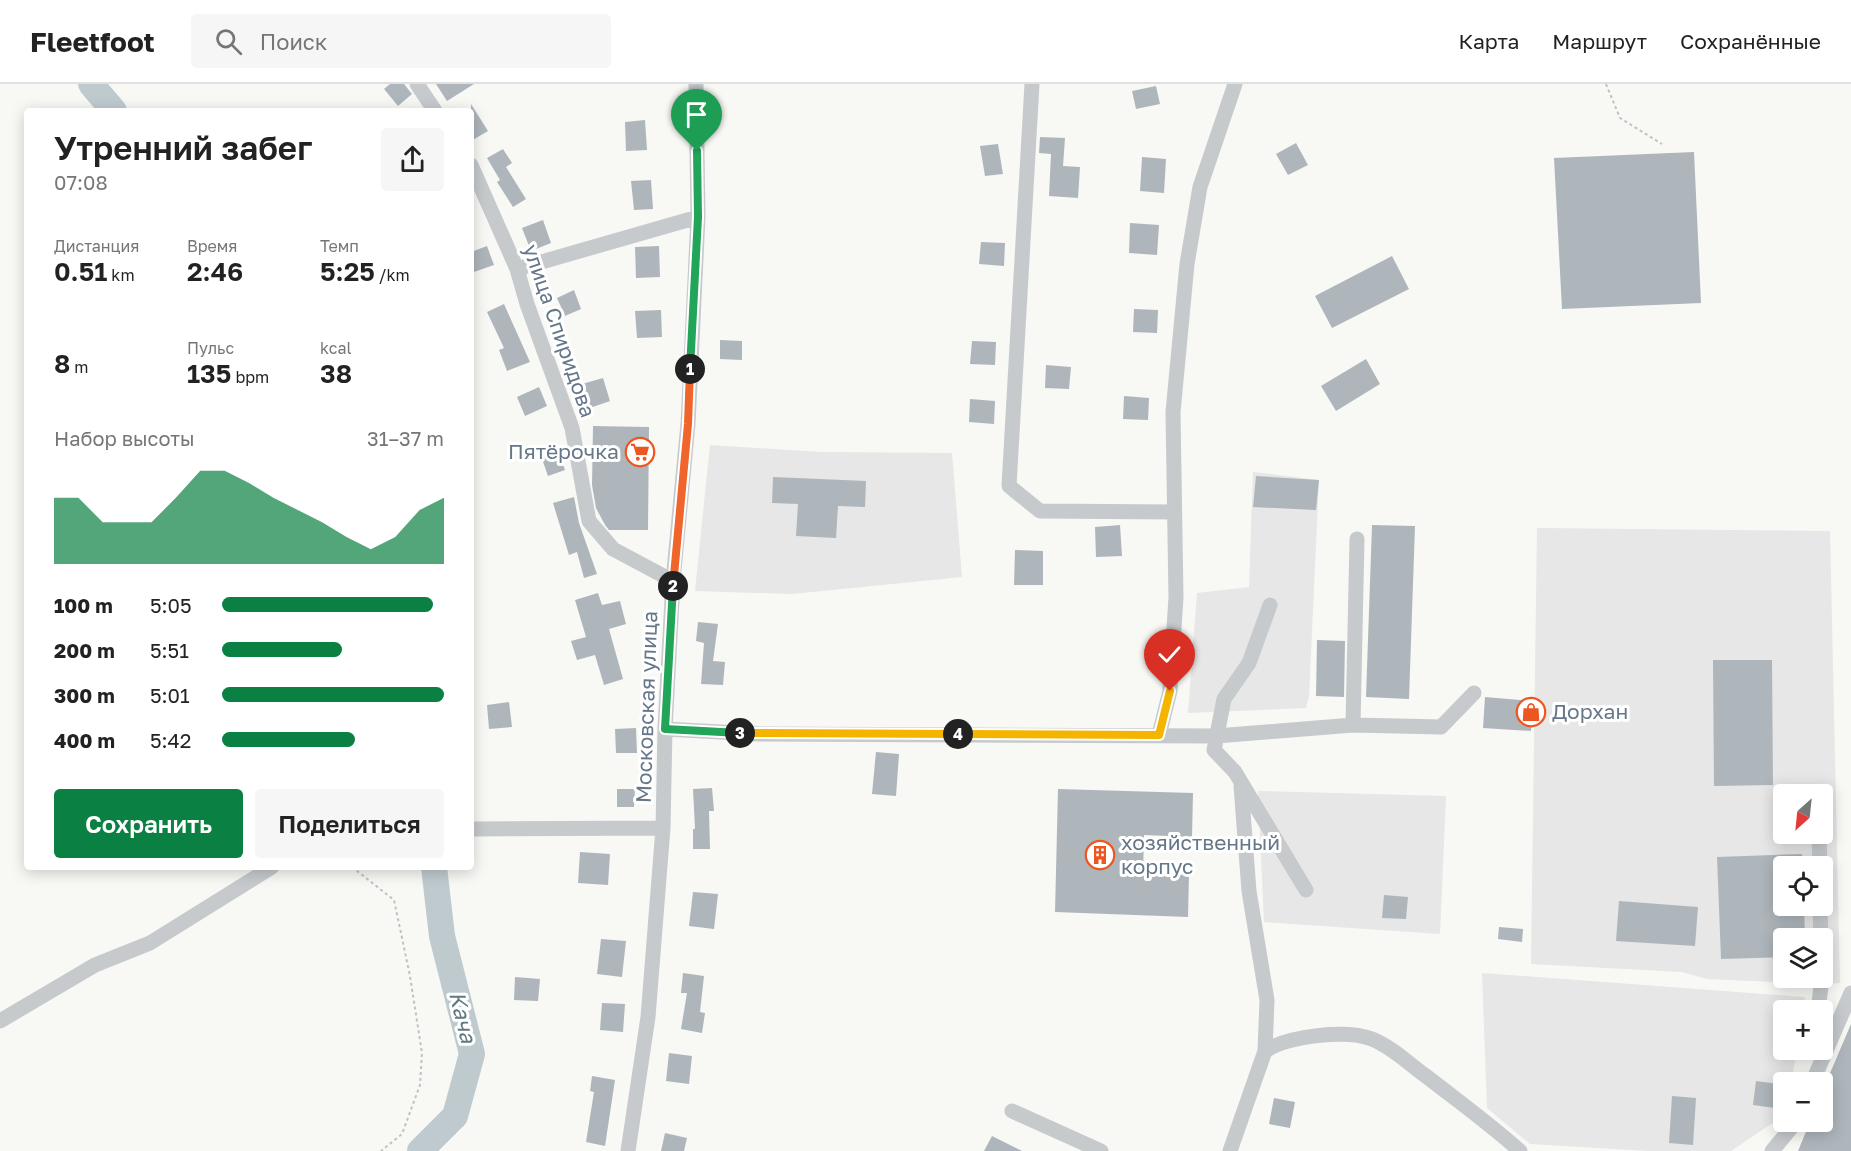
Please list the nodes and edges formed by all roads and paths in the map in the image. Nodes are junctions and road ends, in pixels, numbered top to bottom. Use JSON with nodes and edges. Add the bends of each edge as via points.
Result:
{"nodes":[{"id":1,"x":417,"y":84,"type":"edge"},
{"id":2,"x":696,"y":84,"type":"edge"},
{"id":3,"x":1032,"y":84,"type":"edge"},
{"id":4,"x":1235,"y":84,"type":"edge"},
{"id":5,"x":1606,"y":84,"type":"edge"},
{"id":6,"x":433,"y":108,"type":"edge"},
{"id":7,"x":1662,"y":144,"type":"dead end"},
{"id":8,"x":474,"y":172,"type":"edge"},
{"id":9,"x":698,"y":217,"type":"junction"},
{"id":10,"x":517,"y":269,"type":"junction"},
{"id":11,"x":1174,"y":512,"type":"junction"},
{"id":12,"x":1357,"y":539,"type":"dead end"},
{"id":13,"x":673,"y":581,"type":"junction"},
{"id":14,"x":1270,"y":605,"type":"dead end"},
{"id":15,"x":1474,"y":693,"type":"dead end"},
{"id":16,"x":1353,"y":725,"type":"junction"},
{"id":17,"x":665,"y":729,"type":"junction"},
{"id":18,"x":1159,"y":735,"type":"junction"},
{"id":19,"x":1216,"y":736,"type":"junction"},
{"id":20,"x":1241,"y":786,"type":"junction"},
{"id":21,"x":663,"y":828,"type":"junction"},
{"id":22,"x":474,"y":829,"type":"edge"},
{"id":23,"x":267,"y":870,"type":"edge"},
{"id":24,"x":356,"y":870,"type":"edge"},
{"id":25,"x":1306,"y":890,"type":"dead end"},
{"id":26,"x":1851,"y":993,"type":"edge"},
{"id":27,"x":0,"y":1021,"type":"edge"},
{"id":28,"x":1265,"y":1052,"type":"junction"},
{"id":29,"x":1816,"y":1072,"type":"edge"},
{"id":30,"x":1012,"y":1111,"type":"dead end"},
{"id":31,"x":1788,"y":1132,"type":"edge"},
{"id":32,"x":381,"y":1151,"type":"edge"},
{"id":33,"x":628,"y":1151,"type":"edge"},
{"id":34,"x":1101,"y":1151,"type":"edge"},
{"id":35,"x":1230,"y":1151,"type":"edge"},
{"id":36,"x":1520,"y":1151,"type":"edge"},
{"id":37,"x":1772,"y":1151,"type":"edge"}],
"edges":[{"from":1,"to":6,"type":"street"},
{"from":2,"to":9,"type":"street","name":"Московская улица"},
{"from":3,"to":11,"type":"street","via":[[1009,486],[1040,511]]},
{"from":4,"to":11,"type":"street","via":[[1193,219],[1173,412]]},
{"from":5,"to":7,"type":"path","via":[[1620,118]]},
{"from":8,"to":10,"type":"street","name":"улица Спиридова"},
{"from":9,"to":10,"type":"street"},
{"from":9,"to":13,"type":"street","name":"Московская улица","via":[[688,424]]},
{"from":10,"to":13,"type":"street","name":"улица Спиридова","via":[[572,428],[589,520],[613,549]]},
{"from":11,"to":18,"type":"street","via":[[1176,597],[1170,691]]},
{"from":12,"to":16,"type":"street"},
{"from":13,"to":17,"type":"street","name":"Московская улица"},
{"from":14,"to":19,"type":"street","via":[[1249,663],[1224,699]]},
{"from":15,"to":16,"type":"street","via":[[1441,727]]},
{"from":16,"to":19,"type":"street"},
{"from":17,"to":18,"type":"street","via":[[758,734]]},
{"from":17,"to":21,"type":"street","name":"Московская улица"},
{"from":18,"to":19,"type":"street"},
{"from":19,"to":20,"type":"street","via":[[1214,750],[1235,772]]},
{"from":20,"to":25,"type":"street"},
{"from":20,"to":28,"type":"street","via":[[1249,891],[1267,1000]]},
{"from":21,"to":22,"type":"street"},
{"from":21,"to":33,"type":"street","name":"Московская улица","via":[[648,1017]]},
{"from":23,"to":27,"type":"street","via":[[150,943],[95,965]]},
{"from":24,"to":32,"type":"path","via":[[394,900],[422,1053],[420,1085],[402,1134]]},
{"from":26,"to":29,"type":"street"},
{"from":28,"to":35,"type":"street"},
{"from":28,"to":36,"type":"street","via":[[1298,1038],[1331,1035],[1372,1039],[1486,1120]]},
{"from":30,"to":34,"type":"street"},
{"from":31,"to":37,"type":"street"}]}
